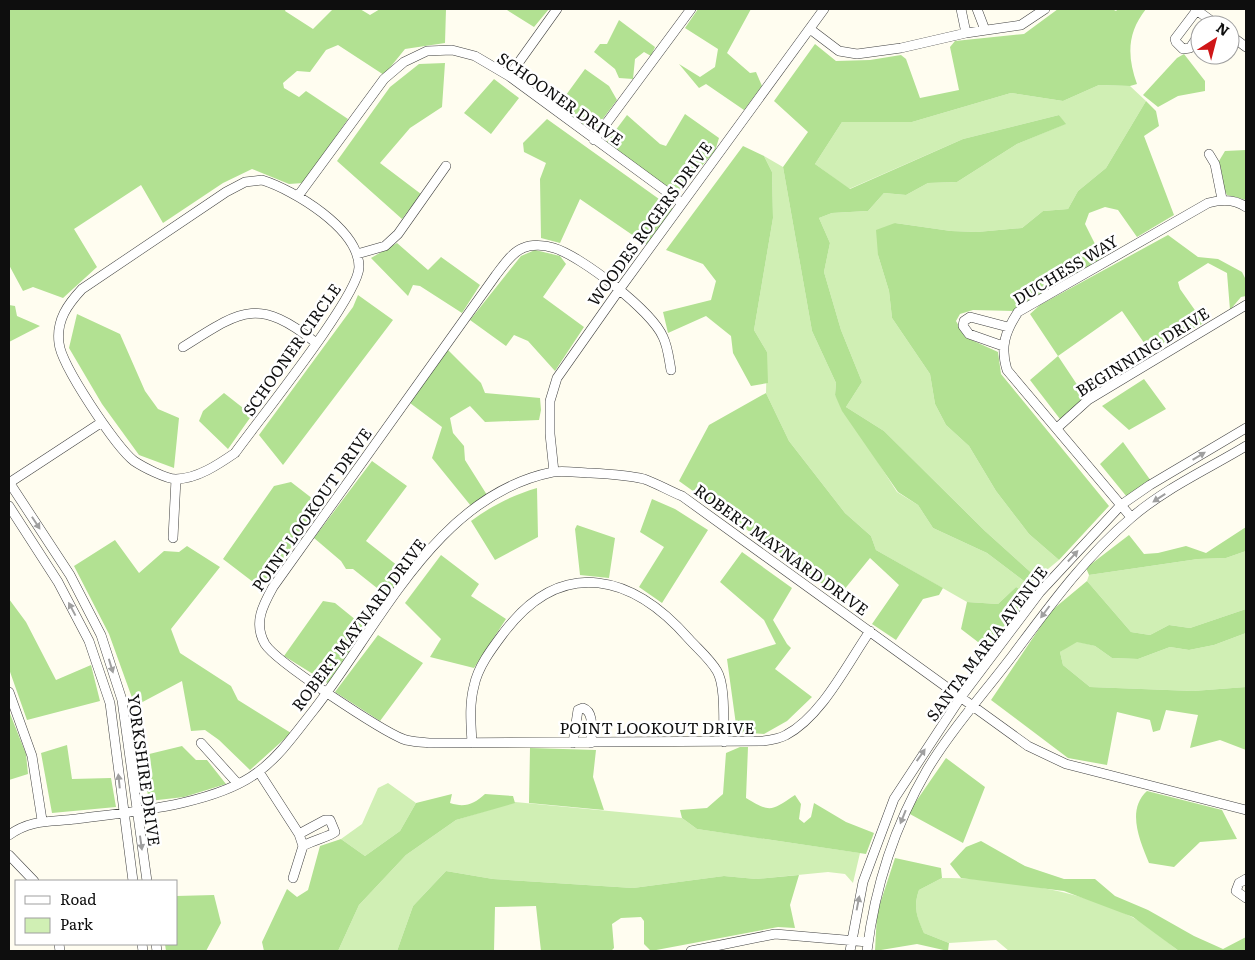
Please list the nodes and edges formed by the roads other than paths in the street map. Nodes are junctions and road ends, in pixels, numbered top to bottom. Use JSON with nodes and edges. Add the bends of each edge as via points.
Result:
{"nodes":[{"id":1,"x":558,"y":9,"type":"edge"},
{"id":2,"x":691,"y":9,"type":"edge"},
{"id":3,"x":824,"y":9,"type":"edge"},
{"id":4,"x":961,"y":9,"type":"edge"},
{"id":5,"x":977,"y":9,"type":"edge"},
{"id":6,"x":1045,"y":9,"type":"edge"},
{"id":7,"x":1190,"y":18,"type":"edge"},
{"id":8,"x":810,"y":29,"type":"junction"},
{"id":9,"x":985,"y":30,"type":"junction"},
{"id":10,"x":966,"y":33,"type":"junction"},
{"id":11,"x":1190,"y":48,"type":"edge"},
{"id":12,"x":509,"y":76,"type":"junction"},
{"id":13,"x":594,"y":140,"type":"junction"},
{"id":14,"x":1209,"y":154,"type":"dead end"},
{"id":15,"x":446,"y":166,"type":"dead end"},
{"id":16,"x":298,"y":196,"type":"junction"},
{"id":17,"x":1222,"y":199,"type":"junction"},
{"id":18,"x":682,"y":203,"type":"junction"},
{"id":19,"x":1246,"y":207,"type":"edge"},
{"id":20,"x":357,"y":254,"type":"junction"},
{"id":21,"x":619,"y":290,"type":"junction"},
{"id":22,"x":1246,"y":304,"type":"edge"},
{"id":23,"x":1008,"y":327,"type":"junction"},
{"id":24,"x":315,"y":342,"type":"junction"},
{"id":25,"x":1003,"y":346,"type":"junction"},
{"id":26,"x":182,"y":347,"type":"dead end"},
{"id":27,"x":671,"y":370,"type":"dead end"},
{"id":28,"x":102,"y":422,"type":"junction"},
{"id":29,"x":1057,"y":428,"type":"junction"},
{"id":30,"x":1246,"y":428,"type":"edge"},
{"id":31,"x":1246,"y":446,"type":"edge"},
{"id":32,"x":554,"y":472,"type":"junction"},
{"id":33,"x":176,"y":479,"type":"junction"},
{"id":34,"x":9,"y":482,"type":"edge"},
{"id":35,"x":1120,"y":505,"type":"junction"},
{"id":36,"x":9,"y":506,"type":"edge"},
{"id":37,"x":1131,"y":517,"type":"junction"},
{"id":38,"x":173,"y":538,"type":"dead end"},
{"id":39,"x":870,"y":631,"type":"junction"},
{"id":40,"x":9,"y":692,"type":"edge"},
{"id":41,"x":328,"y":692,"type":"junction"},
{"id":42,"x":961,"y":697,"type":"junction"},
{"id":43,"x":974,"y":706,"type":"junction"},
{"id":44,"x":591,"y":742,"type":"junction"},
{"id":45,"x":724,"y":742,"type":"junction"},
{"id":46,"x":472,"y":743,"type":"junction"},
{"id":47,"x":573,"y":743,"type":"junction"},
{"id":48,"x":201,"y":744,"type":"dead end"},
{"id":49,"x":259,"y":772,"type":"junction"},
{"id":50,"x":238,"y":784,"type":"junction"},
{"id":51,"x":1246,"y":810,"type":"edge"},
{"id":52,"x":136,"y":811,"type":"junction"},
{"id":53,"x":122,"y":813,"type":"junction"},
{"id":54,"x":42,"y":820,"type":"junction"},
{"id":55,"x":9,"y":834,"type":"edge"},
{"id":56,"x":299,"y":834,"type":"junction"},
{"id":57,"x":303,"y":846,"type":"junction"},
{"id":58,"x":9,"y":855,"type":"edge"},
{"id":59,"x":293,"y":878,"type":"dead end"},
{"id":60,"x":1246,"y":878,"type":"edge"},
{"id":61,"x":33,"y":880,"type":"edge"},
{"id":62,"x":133,"y":880,"type":"edge"},
{"id":63,"x":146,"y":880,"type":"edge"},
{"id":64,"x":863,"y":882,"type":"junction"},
{"id":65,"x":877,"y":886,"type":"junction"},
{"id":66,"x":1246,"y":898,"type":"edge"},
{"id":67,"x":851,"y":940,"type":"junction"},
{"id":68,"x":868,"y":947,"type":"edge"},
{"id":69,"x":691,"y":951,"type":"edge"},
{"id":70,"x":850,"y":951,"type":"edge"}],
"edges":[{"from":1,"to":12,"type":"street"},
{"from":2,"to":13,"type":"street"},
{"from":3,"to":8,"type":"street","name":"WOODES ROGERS DRIVE"},
{"from":4,"to":10,"type":"street"},
{"from":5,"to":9,"type":"street"},
{"from":6,"to":9,"type":"street","via":[[1021,25]]},
{"from":7,"to":11,"type":"street","via":[[1175,39],[1183,49]]},
{"from":8,"to":10,"type":"street","via":[[839,51],[857,54]]},
{"from":8,"to":18,"type":"street","name":"WOODES ROGERS DRIVE"},
{"from":9,"to":10,"type":"street"},
{"from":12,"to":13,"type":"street","name":"SCHOONER DRIVE"},
{"from":12,"to":16,"type":"street","name":"SCHOONER DRIVE","via":[[475,56],[452,50],[427,52],[404,62],[384,79]]},
{"from":13,"to":18,"type":"street","name":"SCHOONER DRIVE"},
{"from":14,"to":17,"type":"street","via":[[1215,164]]},
{"from":15,"to":20,"type":"street","via":[[398,234],[385,246]]},
{"from":16,"to":20,"type":"street","via":[[342,230]]},
{"from":16,"to":28,"type":"street","via":[[262,180],[245,182],[82,289],[65,308],[59,342],[64,360]]},
{"from":17,"to":19,"type":"street"},
{"from":17,"to":23,"type":"street","name":"DUCHESS WAY","via":[[1208,203],[1018,312]]},
{"from":18,"to":21,"type":"street","name":"WOODES ROGERS DRIVE"},
{"from":20,"to":24,"type":"street","name":"SCHOONER CIRCLE","via":[[359,268],[353,287]]},
{"from":21,"to":27,"type":"street","name":"POINT LOOKOUT DRIVE","via":[[651,319],[664,337]]},
{"from":21,"to":32,"type":"street","name":"WOODES ROGERS DRIVE","via":[[557,378],[550,401]]},
{"from":21,"to":41,"type":"street","name":"POINT LOOKOUT DRIVE","via":[[569,254],[538,245],[522,248],[496,275],[261,607],[259,627],[265,644]]},
{"from":22,"to":29,"type":"street","name":"BEGINNING DRIVE","via":[[1088,400]]},
{"from":23,"to":25,"type":"street","name":"DUCHESS WAY"},
{"from":23,"to":25,"type":"street","via":[[970,317],[964,321],[963,326],[969,334]]},
{"from":24,"to":26,"type":"street","via":[[293,324],[272,314],[249,312],[228,319]]},
{"from":24,"to":33,"type":"street","name":"SCHOONER CIRCLE","via":[[235,453],[217,466]]},
{"from":25,"to":29,"type":"street","name":"DUCHESS WAY","via":[[1007,370]]},
{"from":28,"to":33,"type":"street","via":[[133,460]]},
{"from":28,"to":34,"type":"street"},
{"from":29,"to":35,"type":"street","name":"DUCHESS WAY"},
{"from":35,"to":30,"type":"street","name":"SANTA MARIA AVENUE","one_way":true},
{"from":31,"to":37,"type":"street","name":"SANTA MARIA AVENUE","one_way":true},
{"from":32,"to":39,"type":"street","name":"ROBERT MAYNARD DRIVE","via":[[608,474],[645,480],[682,496]]},
{"from":32,"to":41,"type":"street","name":"ROBERT MAYNARD DRIVE","via":[[519,483],[461,518],[418,565]]},
{"from":33,"to":38,"type":"street"},
{"from":34,"to":52,"type":"street","name":"YORKSHIRE DRIVE","one_way":true,"via":[[70,576],[101,635],[122,700]]},
{"from":35,"to":37,"type":"street","name":"DUCHESS WAY"},
{"from":42,"to":35,"type":"street","name":"SANTA MARIA AVENUE","one_way":true,"via":[[1040,592]]},
{"from":53,"to":36,"type":"street","name":"YORKSHIRE DRIVE","one_way":true,"via":[[110,703],[89,640],[58,582]]},
{"from":37,"to":43,"type":"street","name":"SANTA MARIA AVENUE","one_way":true,"via":[[1052,602]]},
{"from":39,"to":42,"type":"street","name":"ROBERT MAYNARD DRIVE"},
{"from":39,"to":45,"type":"street","name":"POINT LOOKOUT DRIVE","via":[[819,707],[801,726],[784,736],[763,741]]},
{"from":40,"to":54,"type":"street","via":[[32,756]]},
{"from":41,"to":46,"type":"street","name":"POINT LOOKOUT DRIVE","via":[[404,740]]},
{"from":41,"to":49,"type":"street","name":"ROBERT MAYNARD DRIVE","via":[[287,744]]},
{"from":42,"to":43,"type":"street","name":"ROBERT MAYNARD DRIVE"},
{"from":64,"to":42,"type":"street","name":"SANTA MARIA AVENUE","one_way":true,"via":[[894,799]]},
{"from":43,"to":51,"type":"street","name":"ROBERT MAYNARD DRIVE","via":[[1028,746],[1066,764]]},
{"from":43,"to":65,"type":"street","name":"SANTA MARIA AVENUE","one_way":true,"via":[[916,791]]},
{"from":44,"to":45,"type":"street","name":"POINT LOOKOUT DRIVE"},
{"from":44,"to":47,"type":"street","name":"POINT LOOKOUT DRIVE"},
{"from":44,"to":47,"type":"street","via":[[591,714],[582,708],[575,715]]},
{"from":45,"to":46,"type":"street","via":[[723,698],[718,672],[676,624],[626,590],[596,582],[561,585],[537,597],[520,611],[490,650],[474,685],[470,710]]},
{"from":46,"to":47,"type":"street","name":"POINT LOOKOUT DRIVE"},
{"from":48,"to":50,"type":"street"},
{"from":49,"to":50,"type":"street","name":"ROBERT MAYNARD DRIVE"},
{"from":49,"to":56,"type":"street"},
{"from":50,"to":52,"type":"street","name":"ROBERT MAYNARD DRIVE","via":[[206,796]]},
{"from":52,"to":53,"type":"street","name":"ROBERT MAYNARD DRIVE"},
{"from":52,"to":63,"type":"street","name":"YORKSHIRE DRIVE","one_way":true},
{"from":53,"to":54,"type":"street","name":"ROBERT MAYNARD DRIVE"},
{"from":53,"to":62,"type":"street","name":"YORKSHIRE DRIVE"},
{"from":54,"to":55,"type":"street","name":"ROBERT MAYNARD DRIVE"},
{"from":56,"to":57,"type":"street"},
{"from":56,"to":57,"type":"street","via":[[325,820],[334,825],[332,835]]},
{"from":57,"to":59,"type":"street"},
{"from":58,"to":61,"type":"street"},
{"from":60,"to":66,"type":"street","via":[[1239,882],[1236,891]]},
{"from":64,"to":65,"type":"street"},
{"from":67,"to":64,"type":"street","name":"SANTA MARIA AVENUE","one_way":true},
{"from":65,"to":68,"type":"street","name":"SANTA MARIA AVENUE"},
{"from":67,"to":68,"type":"street"},
{"from":67,"to":69,"type":"street","via":[[775,934]]},
{"from":67,"to":70,"type":"street","name":"SANTA MARIA AVENUE"}]}
